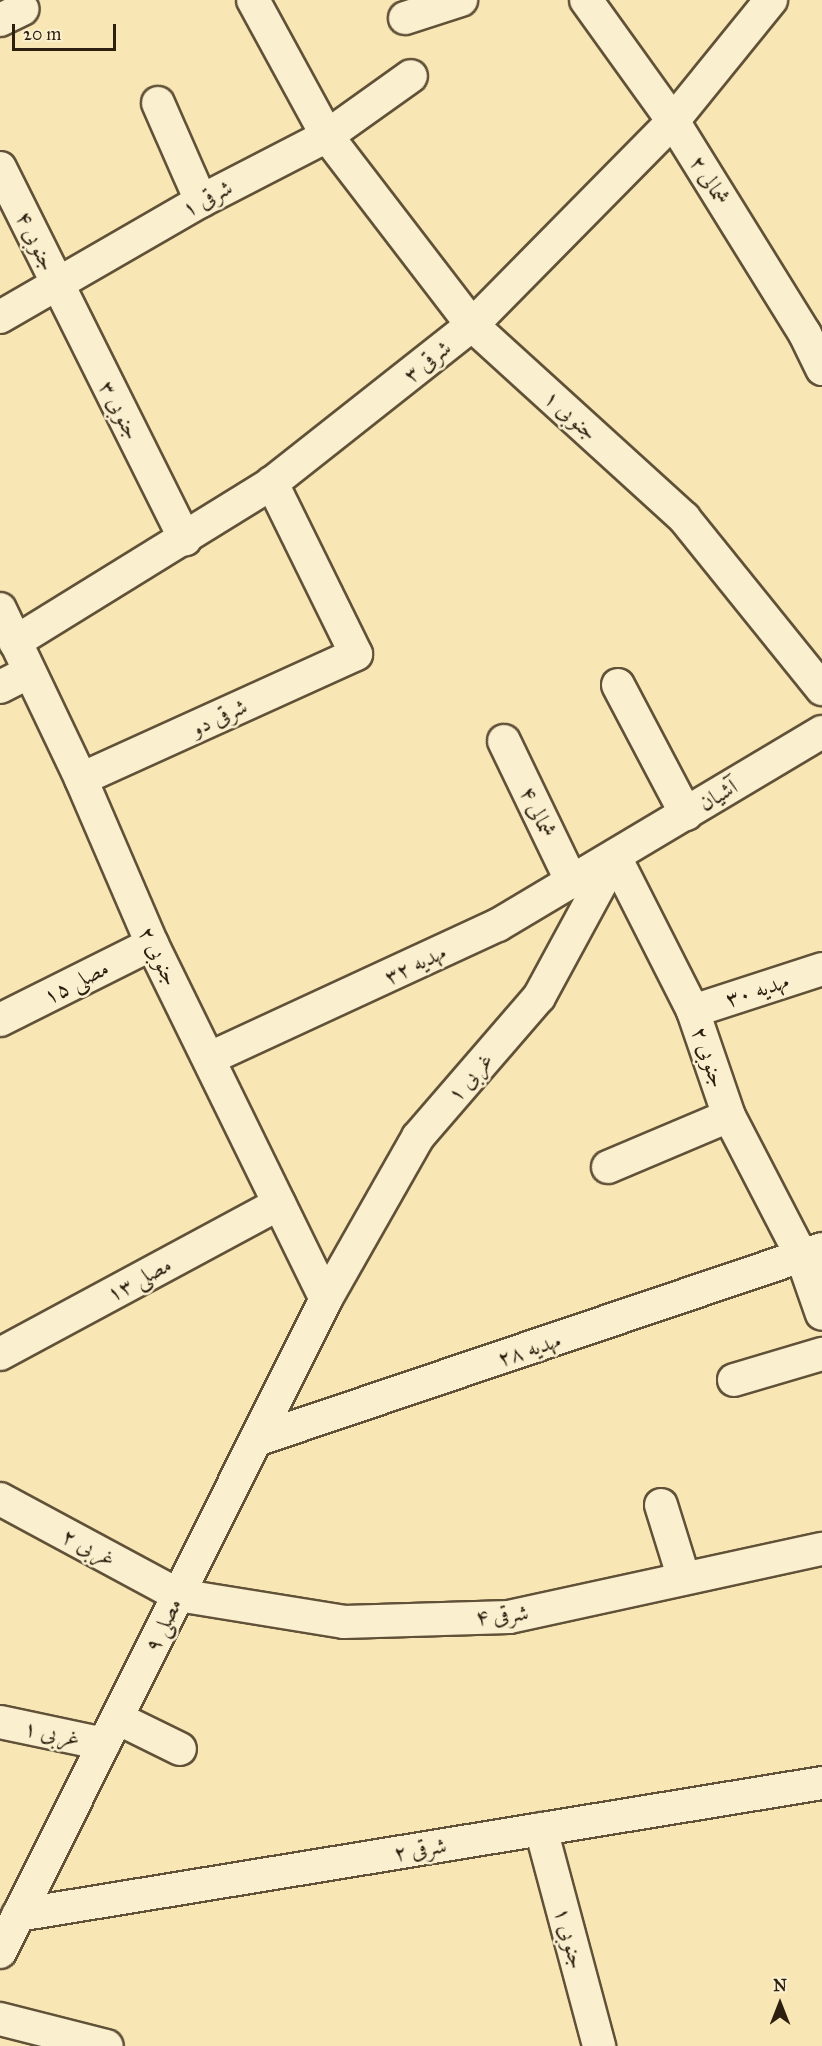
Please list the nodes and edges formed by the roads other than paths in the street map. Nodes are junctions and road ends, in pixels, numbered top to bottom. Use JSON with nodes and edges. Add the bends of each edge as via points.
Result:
{"nodes":[{"id":1,"x":253,"y":0,"type":"edge"},
{"id":2,"x":461,"y":0,"type":"edge"},
{"id":3,"x":586,"y":0,"type":"edge"},
{"id":4,"x":771,"y":0,"type":"edge"},
{"id":5,"x":405,"y":18,"type":"dead end"},
{"id":6,"x":411,"y":76,"type":"dead end"},
{"id":7,"x":158,"y":103,"type":"dead end"},
{"id":8,"x":673,"y":121,"type":"junction"},
{"id":9,"x":327,"y":136,"type":"junction"},
{"id":10,"x":0,"y":168,"type":"edge"},
{"id":11,"x":201,"y":201,"type":"junction"},
{"id":12,"x":56,"y":282,"type":"junction"},
{"id":13,"x":0,"y":316,"type":"edge"},
{"id":14,"x":472,"y":325,"type":"junction"},
{"id":15,"x":814,"y":331,"type":"edge"},
{"id":16,"x":822,"y":369,"type":"edge"},
{"id":17,"x":272,"y":483,"type":"junction"},
{"id":18,"x":185,"y":539,"type":"junction"},
{"id":19,"x":0,"y":609,"type":"edge"},
{"id":20,"x":15,"y":642,"type":"junction"},
{"id":21,"x":29,"y":672,"type":"junction"},
{"id":22,"x":618,"y":685,"type":"dead end"},
{"id":23,"x":0,"y":687,"type":"edge"},
{"id":24,"x":822,"y":689,"type":"edge"},
{"id":25,"x":822,"y":732,"type":"edge"},
{"id":26,"x":504,"y":741,"type":"dead end"},
{"id":27,"x":81,"y":779,"type":"junction"},
{"id":28,"x":686,"y":814,"type":"junction"},
{"id":29,"x":615,"y":857,"type":"junction"},
{"id":30,"x":572,"y":882,"type":"junction"},
{"id":31,"x":152,"y":944,"type":"junction"},
{"id":32,"x":822,"y":969,"type":"edge"},
{"id":33,"x":693,"y":1011,"type":"junction"},
{"id":34,"x":0,"y":1020,"type":"edge"},
{"id":35,"x":210,"y":1058,"type":"junction"},
{"id":36,"x":729,"y":1116,"type":"junction"},
{"id":37,"x":608,"y":1167,"type":"dead end"},
{"id":38,"x":279,"y":1204,"type":"junction"},
{"id":39,"x":812,"y":1253,"type":"edge"},
{"id":40,"x":326,"y":1299,"type":"junction"},
{"id":41,"x":822,"y":1314,"type":"edge"},
{"id":42,"x":0,"y":1354,"type":"edge"},
{"id":43,"x":822,"y":1354,"type":"edge"},
{"id":44,"x":734,"y":1380,"type":"dead end"},
{"id":45,"x":256,"y":1440,"type":"junction"},
{"id":46,"x":0,"y":1499,"type":"edge"},
{"id":47,"x":661,"y":1505,"type":"dead end"},
{"id":48,"x":822,"y":1549,"type":"edge"},
{"id":49,"x":684,"y":1579,"type":"junction"},
{"id":50,"x":178,"y":1595,"type":"junction"},
{"id":51,"x":0,"y":1722,"type":"edge"},
{"id":52,"x":110,"y":1731,"type":"junction"},
{"id":53,"x":180,"y":1749,"type":"dead end"},
{"id":54,"x":822,"y":1783,"type":"edge"},
{"id":55,"x":541,"y":1829,"type":"junction"},
{"id":56,"x":18,"y":1915,"type":"junction"},
{"id":57,"x":0,"y":1952,"type":"edge"},
{"id":58,"x":0,"y":2019,"type":"edge"},
{"id":59,"x":107,"y":2046,"type":"edge"},
{"id":60,"x":599,"y":2046,"type":"edge"}],
"edges":[{"from":1,"to":9,"type":"street","name":"جنوبی ۱"},
{"from":2,"to":5,"type":"street"},
{"from":3,"to":8,"type":"street","name":"شمالی ۲"},
{"from":4,"to":8,"type":"street","name":"شرقی ۳"},
{"from":6,"to":9,"type":"street","name":"شرقی ۱"},
{"from":7,"to":11,"type":"street"},
{"from":8,"to":14,"type":"street","name":"شرقی ۳"},
{"from":8,"to":15,"type":"street","name":"شمالی ۲"},
{"from":9,"to":11,"type":"street","name":"شرقی ۱"},
{"from":9,"to":14,"type":"street","name":"جنوبی ۱"},
{"from":10,"to":12,"type":"street","name":"۴ جنوبی"},
{"from":11,"to":12,"type":"street","name":"شرقی ۱"},
{"from":12,"to":13,"type":"street","name":"شرقی ۱"},
{"from":12,"to":18,"type":"street","name":"جنوبی ۳"},
{"from":14,"to":17,"type":"street","name":"شرقی ۳"},
{"from":14,"to":24,"type":"street","name":"جنوبی ۱","via":[[684,518]]},
{"from":15,"to":16,"type":"street","name":"شمالی ۲"},
{"from":17,"to":18,"type":"street","name":"شرقی ۳"},
{"from":17,"to":27,"type":"street","name":"شرقی دو","via":[[356,654]]},
{"from":18,"to":20,"type":"street","name":"شرقی ۳"},
{"from":19,"to":20,"type":"street","name":"جنوبی ۲"},
{"from":20,"to":21,"type":"street","name":"جنوبی ۲"},
{"from":21,"to":23,"type":"street"},
{"from":21,"to":27,"type":"street","name":"جنوبی ۲"},
{"from":22,"to":28,"type":"street"},
{"from":25,"to":28,"type":"street","name":"آشیان"},
{"from":26,"to":30,"type":"street","name":"شمالی ۴"},
{"from":27,"to":31,"type":"street","name":"جنوبی ۲"},
{"from":28,"to":29,"type":"street","name":"آشیان"},
{"from":29,"to":30,"type":"street","name":"مهدیه ۳۲"},
{"from":29,"to":33,"type":"street","name":"۲ جنوبی"},
{"from":29,"to":40,"type":"street","name":"۱ غربی","via":[[539,997],[418,1137]]},
{"from":30,"to":35,"type":"street","name":"مهدیه ۳۲","via":[[498,926]]},
{"from":31,"to":34,"type":"street","name":"مصلی ۱۵"},
{"from":31,"to":35,"type":"street","name":"جنوبی ۲"},
{"from":32,"to":33,"type":"street","name":"مهدیه ۳۰"},
{"from":33,"to":36,"type":"street","name":"۲ جنوبی"},
{"from":35,"to":38,"type":"street","name":"جنوبی ۲"},
{"from":36,"to":37,"type":"street"},
{"from":36,"to":39,"type":"street","name":"۲ جنوبی"},
{"from":38,"to":40,"type":"street","name":"جنوبی ۲"},
{"from":38,"to":42,"type":"street","name":"مصلی ۱۳"},
{"from":39,"to":41,"type":"street","name":"۲ جنوبی"},
{"from":39,"to":45,"type":"street","name":"مهدیه ۲۸"},
{"from":40,"to":45,"type":"street","name":"مصلی ۹"},
{"from":43,"to":44,"type":"street"},
{"from":45,"to":50,"type":"street","name":"مصلی ۹"},
{"from":46,"to":50,"type":"street","name":"۲ غربی"},
{"from":47,"to":49,"type":"street"},
{"from":48,"to":49,"type":"street","name":"۴ شرقی"},
{"from":49,"to":50,"type":"street","name":"۴ شرقی","via":[[509,1617],[344,1622]]},
{"from":50,"to":52,"type":"street","name":"مصلی ۹"},
{"from":51,"to":52,"type":"street","name":"۱ غربی"},
{"from":52,"to":53,"type":"street","name":"۱ غربی"},
{"from":52,"to":56,"type":"street","name":"مصلی ۹"},
{"from":54,"to":55,"type":"street","name":"۲ شرقی"},
{"from":55,"to":56,"type":"street","name":"۲ شرقی"},
{"from":55,"to":60,"type":"street","name":"۱ جنوبی"},
{"from":56,"to":57,"type":"street","name":"مصلی ۹"},
{"from":58,"to":59,"type":"street"}]}
